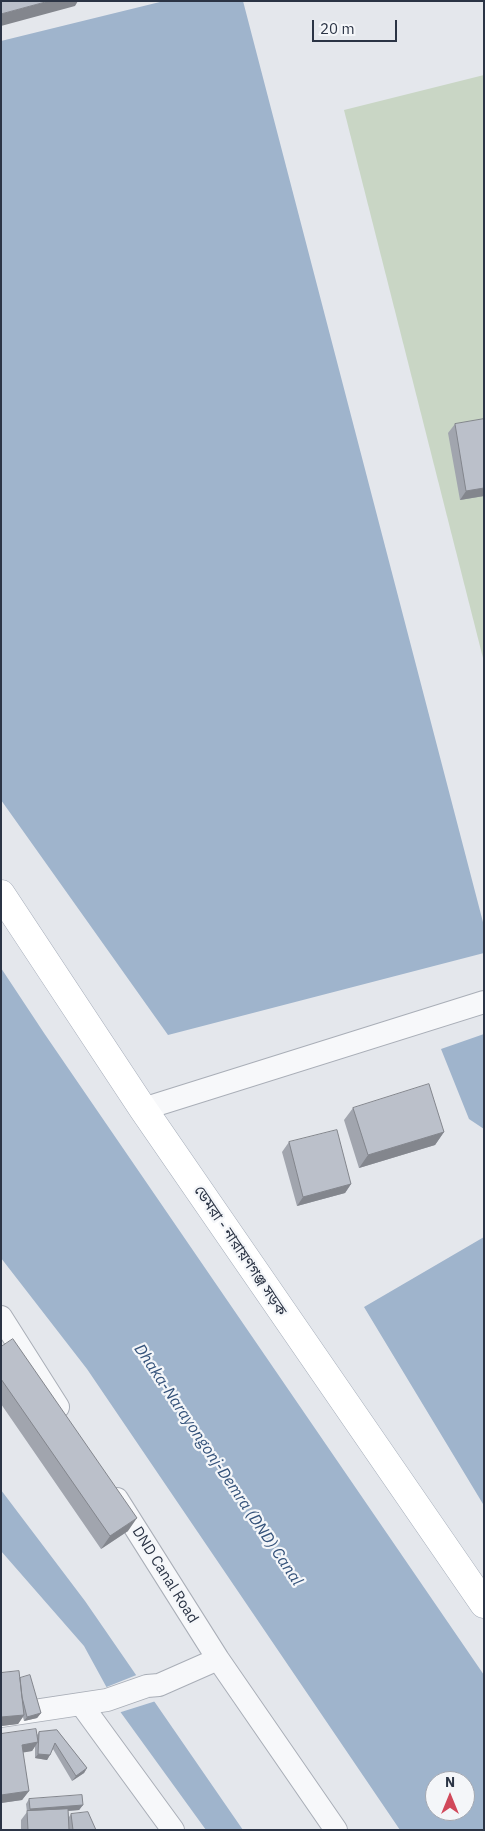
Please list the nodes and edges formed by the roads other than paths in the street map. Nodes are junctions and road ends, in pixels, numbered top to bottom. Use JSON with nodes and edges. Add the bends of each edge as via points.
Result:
{"nodes":[{"id":1,"x":1,"y":894,"type":"edge"},
{"id":2,"x":484,"y":1002,"type":"edge"},
{"id":3,"x":143,"y":1108,"type":"junction"},
{"id":4,"x":1,"y":1317,"type":"edge"},
{"id":5,"x":70,"y":1425,"type":"edge"},
{"id":6,"x":107,"y":1484,"type":"edge"},
{"id":7,"x":484,"y":1604,"type":"edge"},
{"id":8,"x":218,"y":1659,"type":"junction"},
{"id":9,"x":81,"y":1704,"type":"junction"},
{"id":10,"x":1,"y":1716,"type":"edge"},
{"id":11,"x":173,"y":1830,"type":"edge"},
{"id":12,"x":336,"y":1830,"type":"edge"}],
"edges":[{"from":1,"to":3,"type":"main road","name":"ডেমরা - নারায়ণগঞ্জ সড়ক"},
{"from":2,"to":3,"type":"street"},
{"from":3,"to":7,"type":"main road","name":"ডেমরা - নারায়ণগঞ্জ সড়ক"},
{"from":4,"to":5,"type":"street"},
{"from":6,"to":8,"type":"street","name":"DND Canal Road"},
{"from":8,"to":9,"type":"street","via":[[160,1684],[107,1700]]},
{"from":8,"to":12,"type":"street","name":"DND Canal Road"},
{"from":9,"to":10,"type":"street"},
{"from":9,"to":11,"type":"street"}]}
